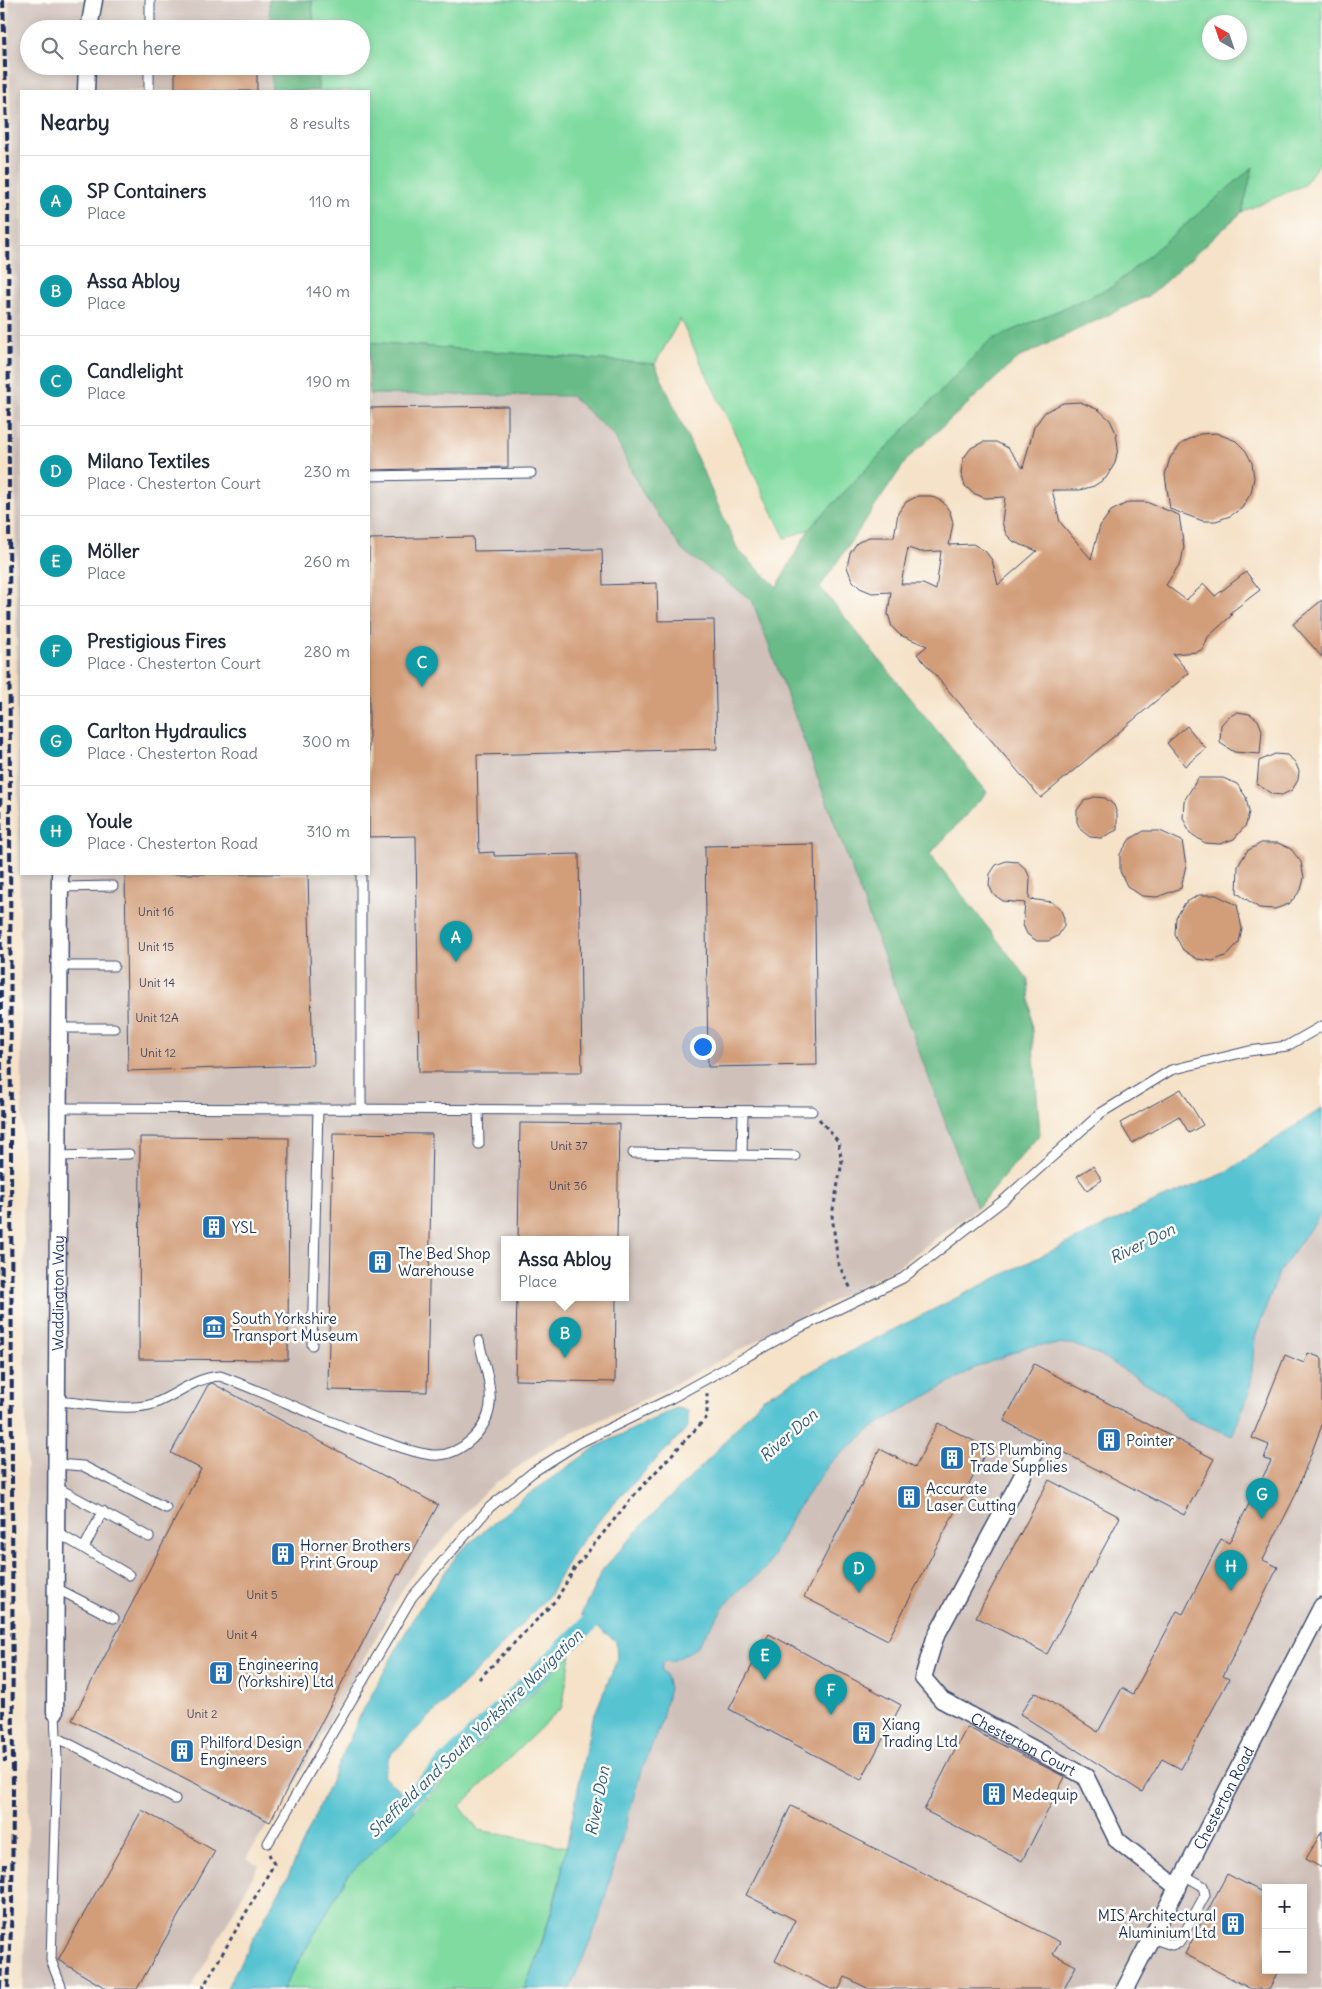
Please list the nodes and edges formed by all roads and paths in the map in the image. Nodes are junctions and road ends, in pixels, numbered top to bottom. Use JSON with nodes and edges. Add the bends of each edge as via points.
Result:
{"nodes":[{"id":1,"x":94,"y":0,"type":"edge"},
{"id":2,"x":150,"y":0,"type":"edge"},
{"id":3,"x":91,"y":20,"type":"edge"},
{"id":4,"x":150,"y":20,"type":"edge"},
{"id":5,"x":86,"y":75,"type":"edge"},
{"id":6,"x":149,"y":75,"type":"edge"},
{"id":7,"x":86,"y":90,"type":"edge"},
{"id":8,"x":149,"y":90,"type":"edge"},
{"id":9,"x":531,"y":474,"type":"dead end"},
{"id":10,"x":370,"y":476,"type":"edge"},
{"id":11,"x":361,"y":875,"type":"edge"},
{"id":12,"x":60,"y":880,"type":"edge"},
{"id":13,"x":113,"y":886,"type":"dead end"},
{"id":14,"x":60,"y":966,"type":"junction"},
{"id":15,"x":114,"y":966,"type":"dead end"},
{"id":16,"x":1322,"y":1026,"type":"edge"},
{"id":17,"x":60,"y":1028,"type":"junction"},
{"id":18,"x":114,"y":1028,"type":"dead end"},
{"id":19,"x":59,"y":1108,"type":"junction"},
{"id":20,"x":361,"y":1108,"type":"junction"},
{"id":21,"x":318,"y":1109,"type":"junction"},
{"id":22,"x":478,"y":1109,"type":"junction"},
{"id":23,"x":743,"y":1111,"type":"junction"},
{"id":24,"x":812,"y":1111,"type":"joint"},
{"id":25,"x":480,"y":1144,"type":"dead end"},
{"id":26,"x":633,"y":1153,"type":"dead end"},
{"id":27,"x":129,"y":1154,"type":"dead end"},
{"id":28,"x":742,"y":1155,"type":"junction"},
{"id":29,"x":59,"y":1156,"type":"junction"},
{"id":30,"x":795,"y":1156,"type":"dead end"},
{"id":31,"x":857,"y":1300,"type":"junction"},
{"id":32,"x":479,"y":1341,"type":"dead end"},
{"id":33,"x":312,"y":1345,"type":"dead end"},
{"id":34,"x":707,"y":1379,"type":"junction"},
{"id":35,"x":57,"y":1401,"type":"junction"},
{"id":36,"x":1033,"y":1456,"type":"dead end"},
{"id":37,"x":57,"y":1464,"type":"junction"},
{"id":38,"x":56,"y":1487,"type":"junction"},
{"id":39,"x":166,"y":1508,"type":"dead end"},
{"id":40,"x":102,"y":1511,"type":"junction"},
{"id":41,"x":56,"y":1532,"type":"junction"},
{"id":42,"x":149,"y":1537,"type":"dead end"},
{"id":43,"x":84,"y":1548,"type":"junction"},
{"id":44,"x":129,"y":1575,"type":"dead end"},
{"id":45,"x":56,"y":1588,"type":"junction"},
{"id":46,"x":1322,"y":1606,"type":"edge"},
{"id":47,"x":114,"y":1618,"type":"dead end"},
{"id":48,"x":479,"y":1680,"type":"dead end"},
{"id":49,"x":55,"y":1712,"type":"joint"},
{"id":50,"x":56,"y":1737,"type":"junction"},
{"id":51,"x":175,"y":1799,"type":"dead end"},
{"id":52,"x":268,"y":1843,"type":"joint"},
{"id":53,"x":1181,"y":1882,"type":"junction"},
{"id":54,"x":1151,"y":1938,"type":"junction"},
{"id":55,"x":60,"y":1989,"type":"edge"},
{"id":56,"x":202,"y":1989,"type":"edge"},
{"id":57,"x":1125,"y":1989,"type":"edge"}],
"edges":[{"from":1,"to":3,"type":"street"},
{"from":2,"to":4,"type":"lane"},
{"from":5,"to":7,"type":"street"},
{"from":6,"to":8,"type":"lane"},
{"from":9,"to":10,"type":"lane"},
{"from":11,"to":20,"type":"lane"},
{"from":12,"to":13,"type":"lane"},
{"from":12,"to":14,"type":"street","name":"Waddington Way"},
{"from":14,"to":15,"type":"lane"},
{"from":14,"to":17,"type":"street","name":"Waddington Way"},
{"from":16,"to":31,"type":"lane","via":[[1287,1046],[1249,1051],[1171,1070],[1101,1113],[1004,1200],[903,1278]]},
{"from":17,"to":18,"type":"lane"},
{"from":17,"to":19,"type":"street","name":"Waddington Way"},
{"from":19,"to":21,"type":"lane"},
{"from":19,"to":29,"type":"street","name":"Waddington Way"},
{"from":20,"to":21,"type":"lane"},
{"from":20,"to":22,"type":"lane"},
{"from":21,"to":33,"type":"lane"},
{"from":22,"to":23,"type":"lane"},
{"from":22,"to":25,"type":"lane"},
{"from":23,"to":24,"type":"lane"},
{"from":23,"to":28,"type":"lane"},
{"from":24,"to":31,"type":"path","via":[[838,1141],[842,1162],[832,1215],[838,1263]]},
{"from":26,"to":28,"type":"lane"},
{"from":27,"to":29,"type":"lane"},
{"from":28,"to":30,"type":"lane"},
{"from":29,"to":35,"type":"street","name":"Waddington Way"},
{"from":31,"to":34,"type":"lane"},
{"from":32,"to":35,"type":"lane","via":[[490,1404],[485,1422],[470,1441],[453,1452],[435,1456],[332,1424],[220,1376],[205,1377],[159,1401],[139,1407]]},
{"from":34,"to":48,"type":"path","via":[[708,1417],[635,1494],[574,1569],[557,1599]]},
{"from":34,"to":52,"type":"lane","via":[[579,1444],[533,1472],[490,1507],[412,1597]]},
{"from":35,"to":37,"type":"street","name":"Waddington Way"},
{"from":36,"to":53,"type":"street","name":"Chesterton Court","via":[[935,1638],[923,1678],[942,1700],[1086,1777],[1117,1840],[1131,1854]]},
{"from":37,"to":38,"type":"street","name":"Waddington Way"},
{"from":37,"to":39,"type":"lane","via":[[83,1466]]},
{"from":38,"to":40,"type":"lane"},
{"from":38,"to":41,"type":"street","name":"Waddington Way"},
{"from":40,"to":42,"type":"lane"},
{"from":40,"to":43,"type":"lane"},
{"from":41,"to":43,"type":"lane"},
{"from":41,"to":45,"type":"street","name":"Waddington Way"},
{"from":43,"to":44,"type":"lane"},
{"from":45,"to":47,"type":"lane"},
{"from":45,"to":49,"type":"street","name":"Waddington Way"},
{"from":46,"to":53,"type":"street","name":"Chesterton Road"},
{"from":49,"to":50,"type":"lane"},
{"from":50,"to":51,"type":"lane"},
{"from":50,"to":55,"type":"lane","via":[[51,1960]]},
{"from":52,"to":56,"type":"path","via":[[266,1847],[274,1864]]},
{"from":53,"to":54,"type":"street","name":"Chesterton Road"},
{"from":53,"to":54,"type":"lane","via":[[1203,1886],[1205,1895],[1179,1943],[1172,1945]]},
{"from":54,"to":57,"type":"street","name":"Chesterton Road"}]}
